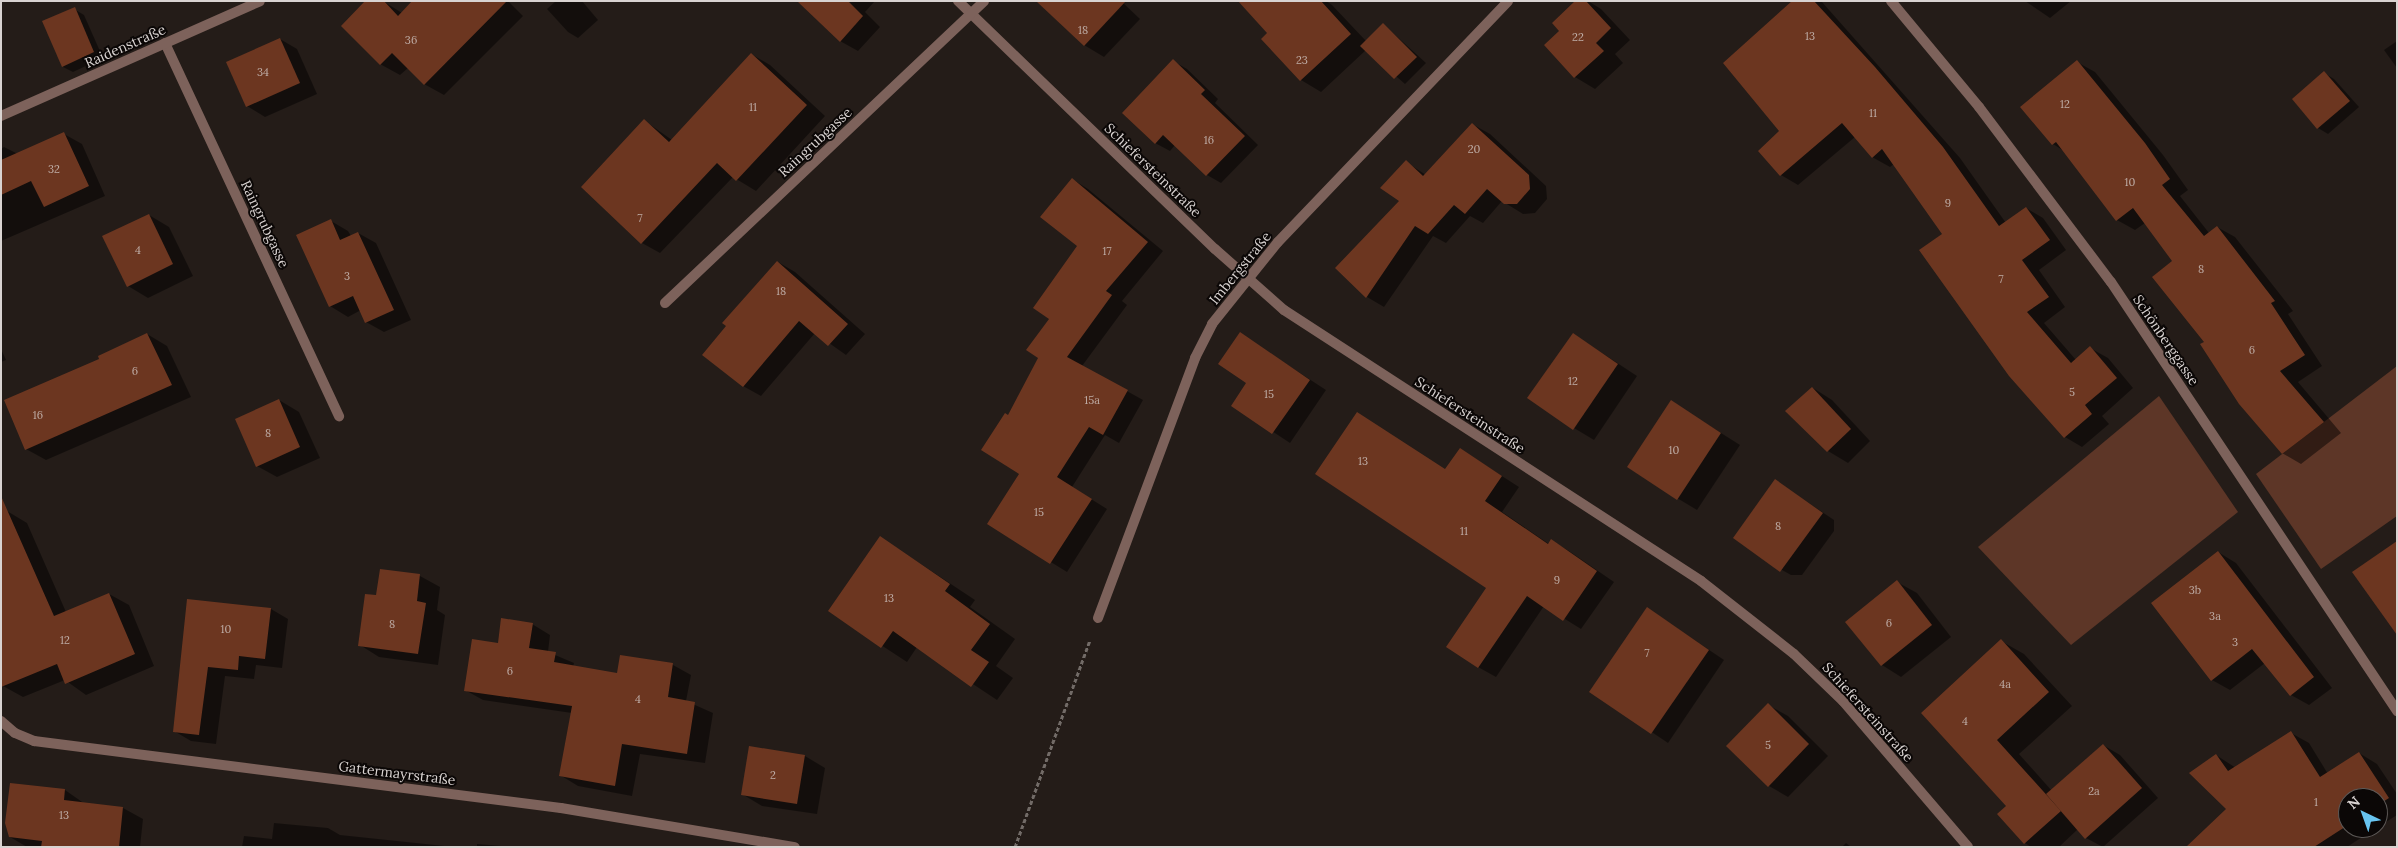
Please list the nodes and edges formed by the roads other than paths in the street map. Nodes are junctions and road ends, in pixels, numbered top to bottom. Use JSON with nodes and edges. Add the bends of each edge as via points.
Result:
{"nodes":[{"id":1,"x":260,"y":1,"type":"edge"},
{"id":2,"x":958,"y":1,"type":"edge"},
{"id":3,"x":984,"y":1,"type":"edge"},
{"id":4,"x":1508,"y":1,"type":"edge"},
{"id":5,"x":1891,"y":1,"type":"edge"},
{"id":6,"x":971,"y":14,"type":"junction"},
{"id":7,"x":165,"y":43,"type":"junction"},
{"id":8,"x":1,"y":116,"type":"edge"},
{"id":9,"x":1248,"y":278,"type":"junction"},
{"id":10,"x":665,"y":303,"type":"dead end"},
{"id":11,"x":339,"y":416,"type":"dead end"},
{"id":12,"x":1098,"y":618,"type":"road end"},
{"id":13,"x":2397,"y":711,"type":"edge"},
{"id":14,"x":1,"y":721,"type":"edge"},
{"id":15,"x":794,"y":847,"type":"edge"},
{"id":16,"x":1968,"y":847,"type":"edge"}],
"edges":[{"from":1,"to":7,"type":"street","name":"Raidenstraße"},
{"from":2,"to":6,"type":"street","name":"Schiefersteinstraße"},
{"from":3,"to":6,"type":"street","name":"Raingrubgasse"},
{"from":4,"to":9,"type":"street","name":"Imbergstraße","via":[[1278,242]]},
{"from":5,"to":13,"type":"street","name":"Schönberggasse","via":[[1979,107],[2106,274]]},
{"from":6,"to":9,"type":"street","name":"Schiefersteinstraße"},
{"from":6,"to":10,"type":"street","name":"Raingrubgasse"},
{"from":7,"to":8,"type":"street","name":"Raidenstraße"},
{"from":7,"to":11,"type":"street","name":"Raingrubgasse"},
{"from":9,"to":12,"type":"street","name":"Imbergstraße","via":[[1212,324],[1195,358]]},
{"from":9,"to":16,"type":"street","name":"Schiefersteinstraße","via":[[1284,310],[1694,576],[1748,616],[1843,701]]},
{"from":14,"to":15,"type":"street","name":"Gattermayrstraße","via":[[15,733],[34,741],[561,808]]}]}
